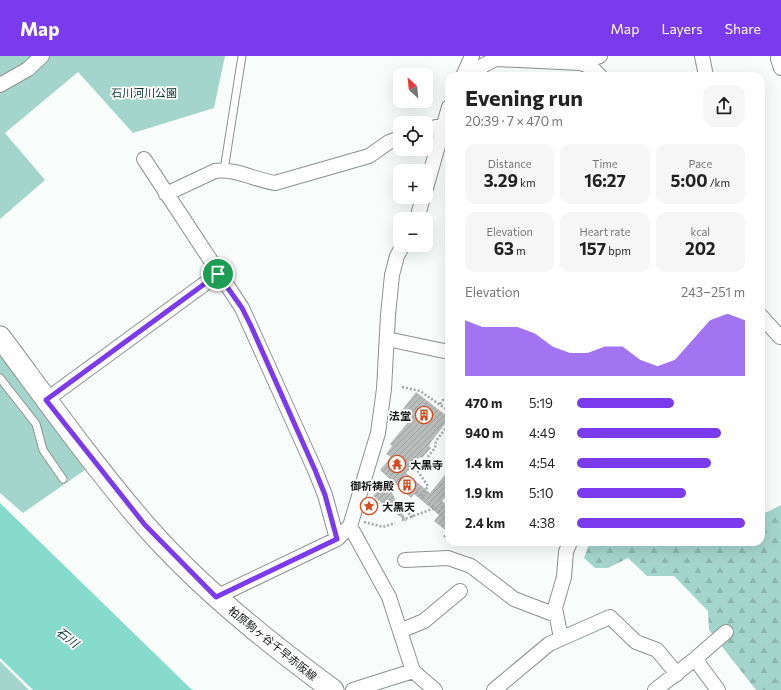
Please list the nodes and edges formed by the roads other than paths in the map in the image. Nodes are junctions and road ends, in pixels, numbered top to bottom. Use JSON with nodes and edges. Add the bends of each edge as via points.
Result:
{"nodes":[{"id":1,"x":42,"y":56,"type":"edge"},
{"id":2,"x":242,"y":56,"type":"edge"},
{"id":3,"x":472,"y":56,"type":"edge"},
{"id":4,"x":600,"y":56,"type":"edge"},
{"id":5,"x":702,"y":56,"type":"edge"},
{"id":6,"x":779,"y":56,"type":"edge"},
{"id":7,"x":581,"y":63,"type":"junction"},
{"id":8,"x":781,"y":68,"type":"edge"},
{"id":9,"x":465,"y":72,"type":"edge"},
{"id":10,"x":471,"y":72,"type":"edge"},
{"id":11,"x":596,"y":72,"type":"edge"},
{"id":12,"x":705,"y":72,"type":"edge"},
{"id":13,"x":0,"y":85,"type":"edge"},
{"id":14,"x":445,"y":121,"type":"edge"},
{"id":15,"x":444,"y":125,"type":"junction"},
{"id":16,"x":433,"y":128,"type":"edge"},
{"id":17,"x":393,"y":141,"type":"edge"},
{"id":18,"x":144,"y":159,"type":"dead end"},
{"id":19,"x":433,"y":164,"type":"edge"},
{"id":20,"x":224,"y":170,"type":"junction"},
{"id":21,"x":166,"y":194,"type":"junction"},
{"id":22,"x":399,"y":252,"type":"edge"},
{"id":23,"x":218,"y":274,"type":"junction"},
{"id":24,"x":765,"y":320,"type":"edge"},
{"id":25,"x":0,"y":337,"type":"edge"},
{"id":26,"x":780,"y":337,"type":"dead end"},
{"id":27,"x":387,"y":339,"type":"junction"},
{"id":28,"x":445,"y":351,"type":"edge"},
{"id":29,"x":0,"y":378,"type":"edge"},
{"id":30,"x":46,"y":400,"type":"junction"},
{"id":31,"x":63,"y":479,"type":"dead end"},
{"id":32,"x":350,"y":526,"type":"junction"},
{"id":33,"x":337,"y":539,"type":"junction"},
{"id":34,"x":568,"y":546,"type":"edge"},
{"id":35,"x":405,"y":560,"type":"dead end"},
{"id":36,"x":460,"y":591,"type":"dead end"},
{"id":37,"x":216,"y":597,"type":"junction"},
{"id":38,"x":556,"y":615,"type":"junction"},
{"id":39,"x":400,"y":631,"type":"junction"},
{"id":40,"x":726,"y":632,"type":"dead end"},
{"id":41,"x":561,"y":638,"type":"junction"},
{"id":42,"x":695,"y":660,"type":"junction"},
{"id":43,"x":413,"y":671,"type":"junction"},
{"id":44,"x":677,"y":674,"type":"junction"},
{"id":45,"x":333,"y":690,"type":"edge"},
{"id":46,"x":353,"y":690,"type":"edge"},
{"id":47,"x":435,"y":690,"type":"edge"},
{"id":48,"x":494,"y":690,"type":"edge"},
{"id":49,"x":656,"y":690,"type":"edge"},
{"id":50,"x":718,"y":690,"type":"edge"}],
"edges":[{"from":1,"to":13,"type":"street","via":[[28,69]]},
{"from":2,"to":20,"type":"lane"},
{"from":3,"to":9,"type":"street"},
{"from":4,"to":7,"type":"street"},
{"from":5,"to":12,"type":"street"},
{"from":6,"to":8,"type":"street"},
{"from":7,"to":10,"type":"street","via":[[495,59]]},
{"from":7,"to":11,"type":"street"},
{"from":14,"to":15,"type":"street"},
{"from":15,"to":16,"type":"street"},
{"from":15,"to":19,"type":"street"},
{"from":17,"to":20,"type":"street","via":[[369,156],[275,183]]},
{"from":18,"to":21,"type":"street"},
{"from":20,"to":21,"type":"street","via":[[215,171]]},
{"from":21,"to":23,"type":"street"},
{"from":22,"to":27,"type":"street","via":[[392,275]]},
{"from":23,"to":30,"type":"street"},
{"from":23,"to":33,"type":"street","via":[[242,308],[251,326],[315,470]]},
{"from":24,"to":26,"type":"street"},
{"from":25,"to":30,"type":"main road","name":"柏原駒ヶ谷千早赤阪線"},
{"from":27,"to":28,"type":"street"},
{"from":27,"to":32,"type":"street","via":[[378,433]]},
{"from":29,"to":31,"type":"lane","via":[[36,424],[43,450]]},
{"from":30,"to":37,"type":"main road","name":"柏原駒ヶ谷千早赤阪線","via":[[145,525]]},
{"from":32,"to":33,"type":"street"},
{"from":32,"to":39,"type":"street","via":[[389,597]]},
{"from":33,"to":37,"type":"street"},
{"from":34,"to":38,"type":"street","via":[[564,577],[555,608]]},
{"from":35,"to":38,"type":"street","via":[[448,558],[471,566],[514,599]]},
{"from":36,"to":39,"type":"street","via":[[424,621]]},
{"from":37,"to":45,"type":"main road","name":"柏原駒ヶ谷千早赤阪線","via":[[297,664]]},
{"from":38,"to":41,"type":"street"},
{"from":39,"to":43,"type":"street"},
{"from":40,"to":42,"type":"street"},
{"from":41,"to":44,"type":"street","via":[[610,617],[636,642],[657,650]]},
{"from":41,"to":48,"type":"street","via":[[549,644]]},
{"from":42,"to":44,"type":"street"},
{"from":42,"to":50,"type":"street"},
{"from":43,"to":46,"type":"street"},
{"from":43,"to":47,"type":"street"},
{"from":44,"to":49,"type":"street"}]}
